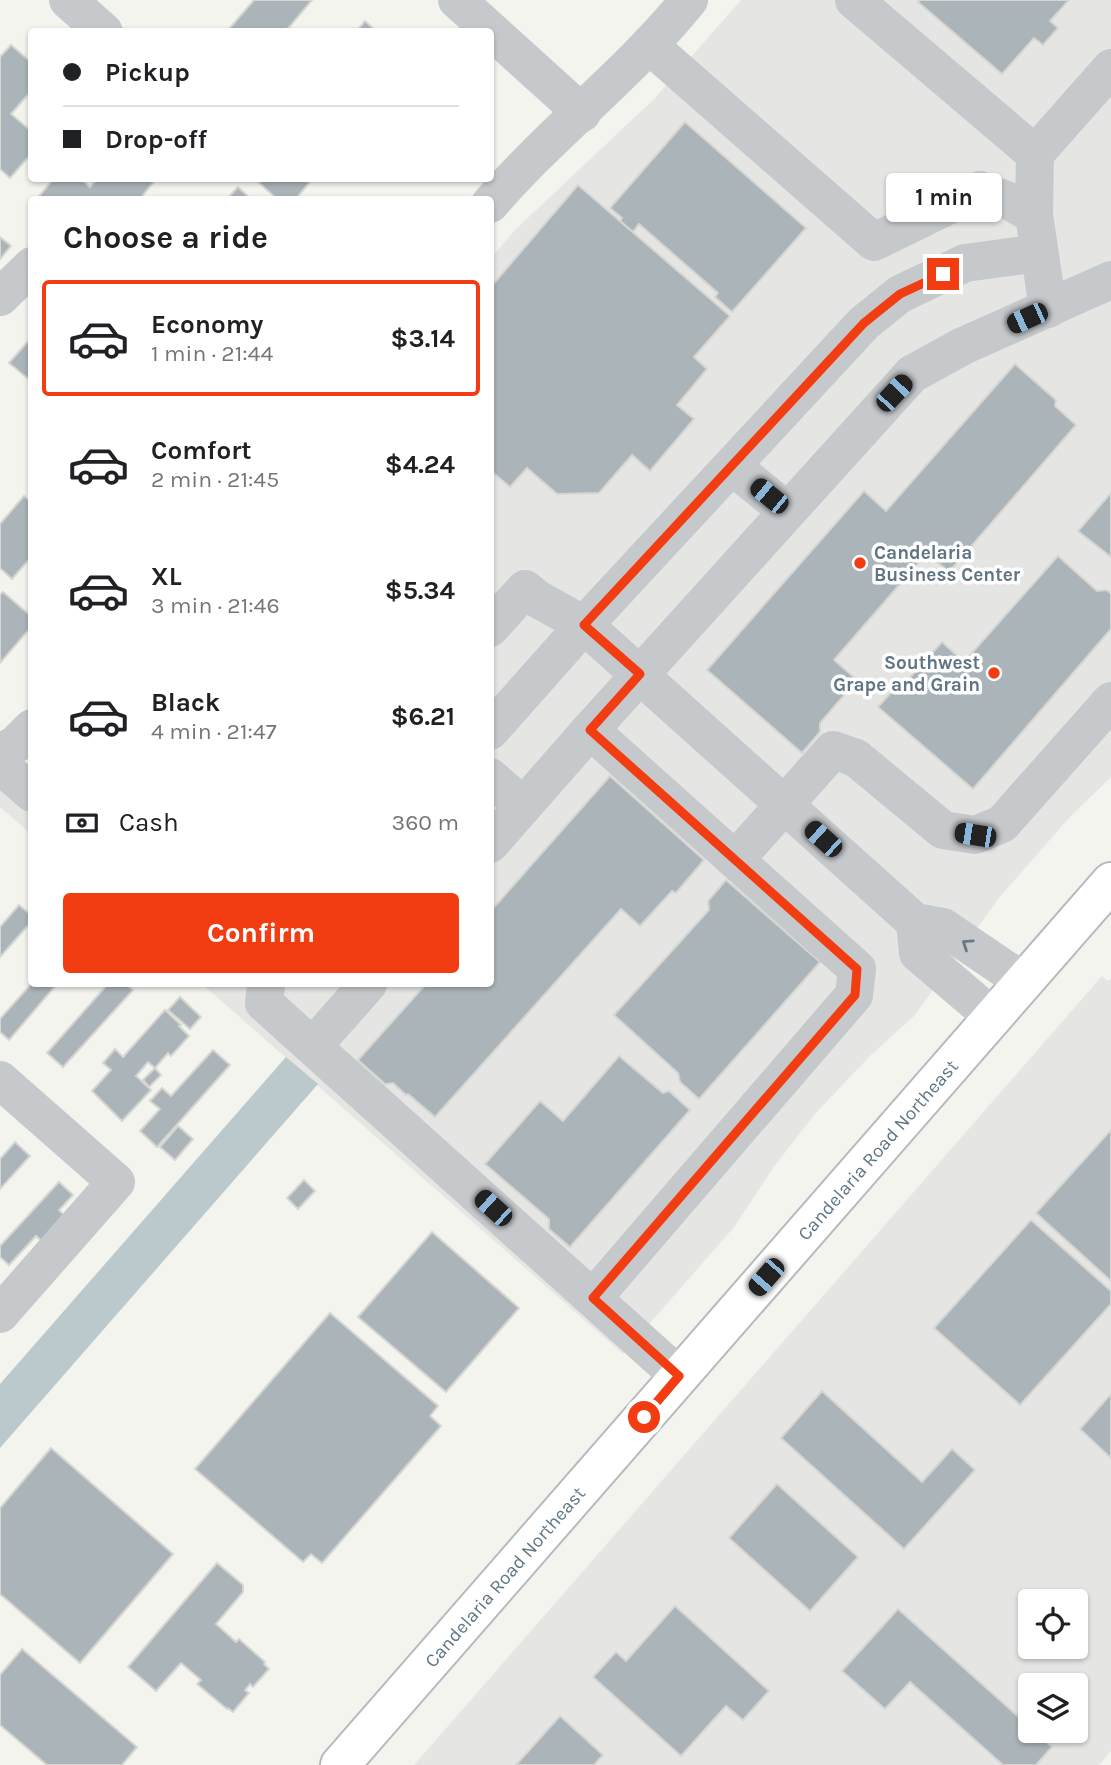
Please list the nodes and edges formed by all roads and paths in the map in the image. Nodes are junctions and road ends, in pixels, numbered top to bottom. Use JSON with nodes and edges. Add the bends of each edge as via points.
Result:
{"nodes":[{"id":1,"x":68,"y":0,"type":"edge"},
{"id":2,"x":457,"y":0,"type":"edge"},
{"id":3,"x":690,"y":0,"type":"edge"},
{"id":4,"x":853,"y":0,"type":"edge"},
{"id":5,"x":100,"y":28,"type":"edge"},
{"id":6,"x":488,"y":28,"type":"edge"},
{"id":7,"x":494,"y":33,"type":"edge"},
{"id":8,"x":649,"y":45,"type":"junction"},
{"id":9,"x":1111,"y":68,"type":"edge"},
{"id":10,"x":582,"y":113,"type":"junction"},
{"id":11,"x":1035,"y":154,"type":"junction"},
{"id":12,"x":494,"y":199,"type":"edge"},
{"id":13,"x":1034,"y":215,"type":"junction"},
{"id":14,"x":1039,"y":253,"type":"junction"},
{"id":15,"x":28,"y":270,"type":"edge"},
{"id":16,"x":1111,"y":280,"type":"edge"},
{"id":17,"x":0,"y":297,"type":"edge"},
{"id":18,"x":1048,"y":309,"type":"junction"},
{"id":19,"x":732,"y":466,"type":"junction"},
{"id":20,"x":787,"y":511,"type":"junction"},
{"id":21,"x":494,"y":624,"type":"edge"},
{"id":22,"x":584,"y":625,"type":"junction"},
{"id":23,"x":640,"y":674,"type":"junction"},
{"id":24,"x":1111,"y":701,"type":"edge"},
{"id":25,"x":494,"y":726,"type":"edge"},
{"id":26,"x":590,"y":730,"type":"junction"},
{"id":27,"x":28,"y":732,"type":"edge"},
{"id":28,"x":0,"y":753,"type":"edge"},
{"id":29,"x":0,"y":765,"type":"edge"},
{"id":30,"x":494,"y":781,"type":"edge"},
{"id":31,"x":28,"y":790,"type":"edge"},
{"id":32,"x":786,"y":805,"type":"junction"},
{"id":33,"x":523,"y":806,"type":"junction"},
{"id":34,"x":494,"y":839,"type":"edge"},
{"id":35,"x":735,"y":860,"type":"junction"},
{"id":36,"x":1111,"y":882,"type":"edge"},
{"id":37,"x":915,"y":922,"type":"junction"},
{"id":38,"x":1024,"y":982,"type":"junction"},
{"id":39,"x":266,"y":987,"type":"edge"},
{"id":40,"x":365,"y":987,"type":"edge"},
{"id":41,"x":993,"y":1017,"type":"junction"},
{"id":42,"x":313,"y":1046,"type":"junction"},
{"id":43,"x":0,"y":1080,"type":"edge"},
{"id":44,"x":593,"y":1298,"type":"junction"},
{"id":45,"x":0,"y":1314,"type":"edge"},
{"id":46,"x":679,"y":1376,"type":"junction"},
{"id":47,"x":340,"y":1765,"type":"edge"}],
"edges":[{"from":1,"to":5,"type":"street"},
{"from":2,"to":6,"type":"street"},
{"from":3,"to":8,"type":"street"},
{"from":4,"to":11,"type":"street"},
{"from":7,"to":10,"type":"street"},
{"from":8,"to":10,"type":"street"},
{"from":8,"to":13,"type":"street","via":[[874,242],[980,190]]},
{"from":9,"to":11,"type":"street"},
{"from":10,"to":12,"type":"street"},
{"from":11,"to":13,"type":"street"},
{"from":13,"to":14,"type":"street"},
{"from":14,"to":18,"type":"street"},
{"from":14,"to":19,"type":"street","via":[[965,264],[900,294],[864,323]]},
{"from":15,"to":17,"type":"street"},
{"from":16,"to":18,"type":"street"},
{"from":18,"to":20,"type":"street","via":[[912,374]]},
{"from":19,"to":20,"type":"street"},
{"from":19,"to":22,"type":"street"},
{"from":20,"to":23,"type":"street"},
{"from":21,"to":22,"type":"street","via":[[525,589]]},
{"from":22,"to":23,"type":"street"},
{"from":22,"to":25,"type":"street"},
{"from":23,"to":26,"type":"street"},
{"from":23,"to":32,"type":"street"},
{"from":24,"to":32,"type":"street","via":[[1002,824],[975,835],[943,830],[856,758],[833,750]]},
{"from":26,"to":33,"type":"street"},
{"from":26,"to":35,"type":"street"},
{"from":27,"to":28,"type":"street"},
{"from":29,"to":31,"type":"street"},
{"from":30,"to":33,"type":"street"},
{"from":32,"to":35,"type":"street"},
{"from":32,"to":37,"type":"street"},
{"from":33,"to":34,"type":"street"},
{"from":35,"to":44,"type":"street","via":[[857,969],[855,995]]},
{"from":36,"to":38,"type":"main road","name":"Candelaria Road Northeast"},
{"from":38,"to":37,"type":"street","one_way":true,"via":[[943,927]]},
{"from":37,"to":41,"type":"street","via":[[918,953]]},
{"from":38,"to":41,"type":"main road","name":"Candelaria Road Northeast"},
{"from":39,"to":42,"type":"street","via":[[264,1003]]},
{"from":40,"to":42,"type":"street"},
{"from":41,"to":46,"type":"main road","name":"Candelaria Road Northeast"},
{"from":42,"to":44,"type":"street"},
{"from":43,"to":45,"type":"street","via":[[116,1181]]},
{"from":44,"to":46,"type":"street"},
{"from":46,"to":47,"type":"main road","name":"Candelaria Road Northeast"}]}
